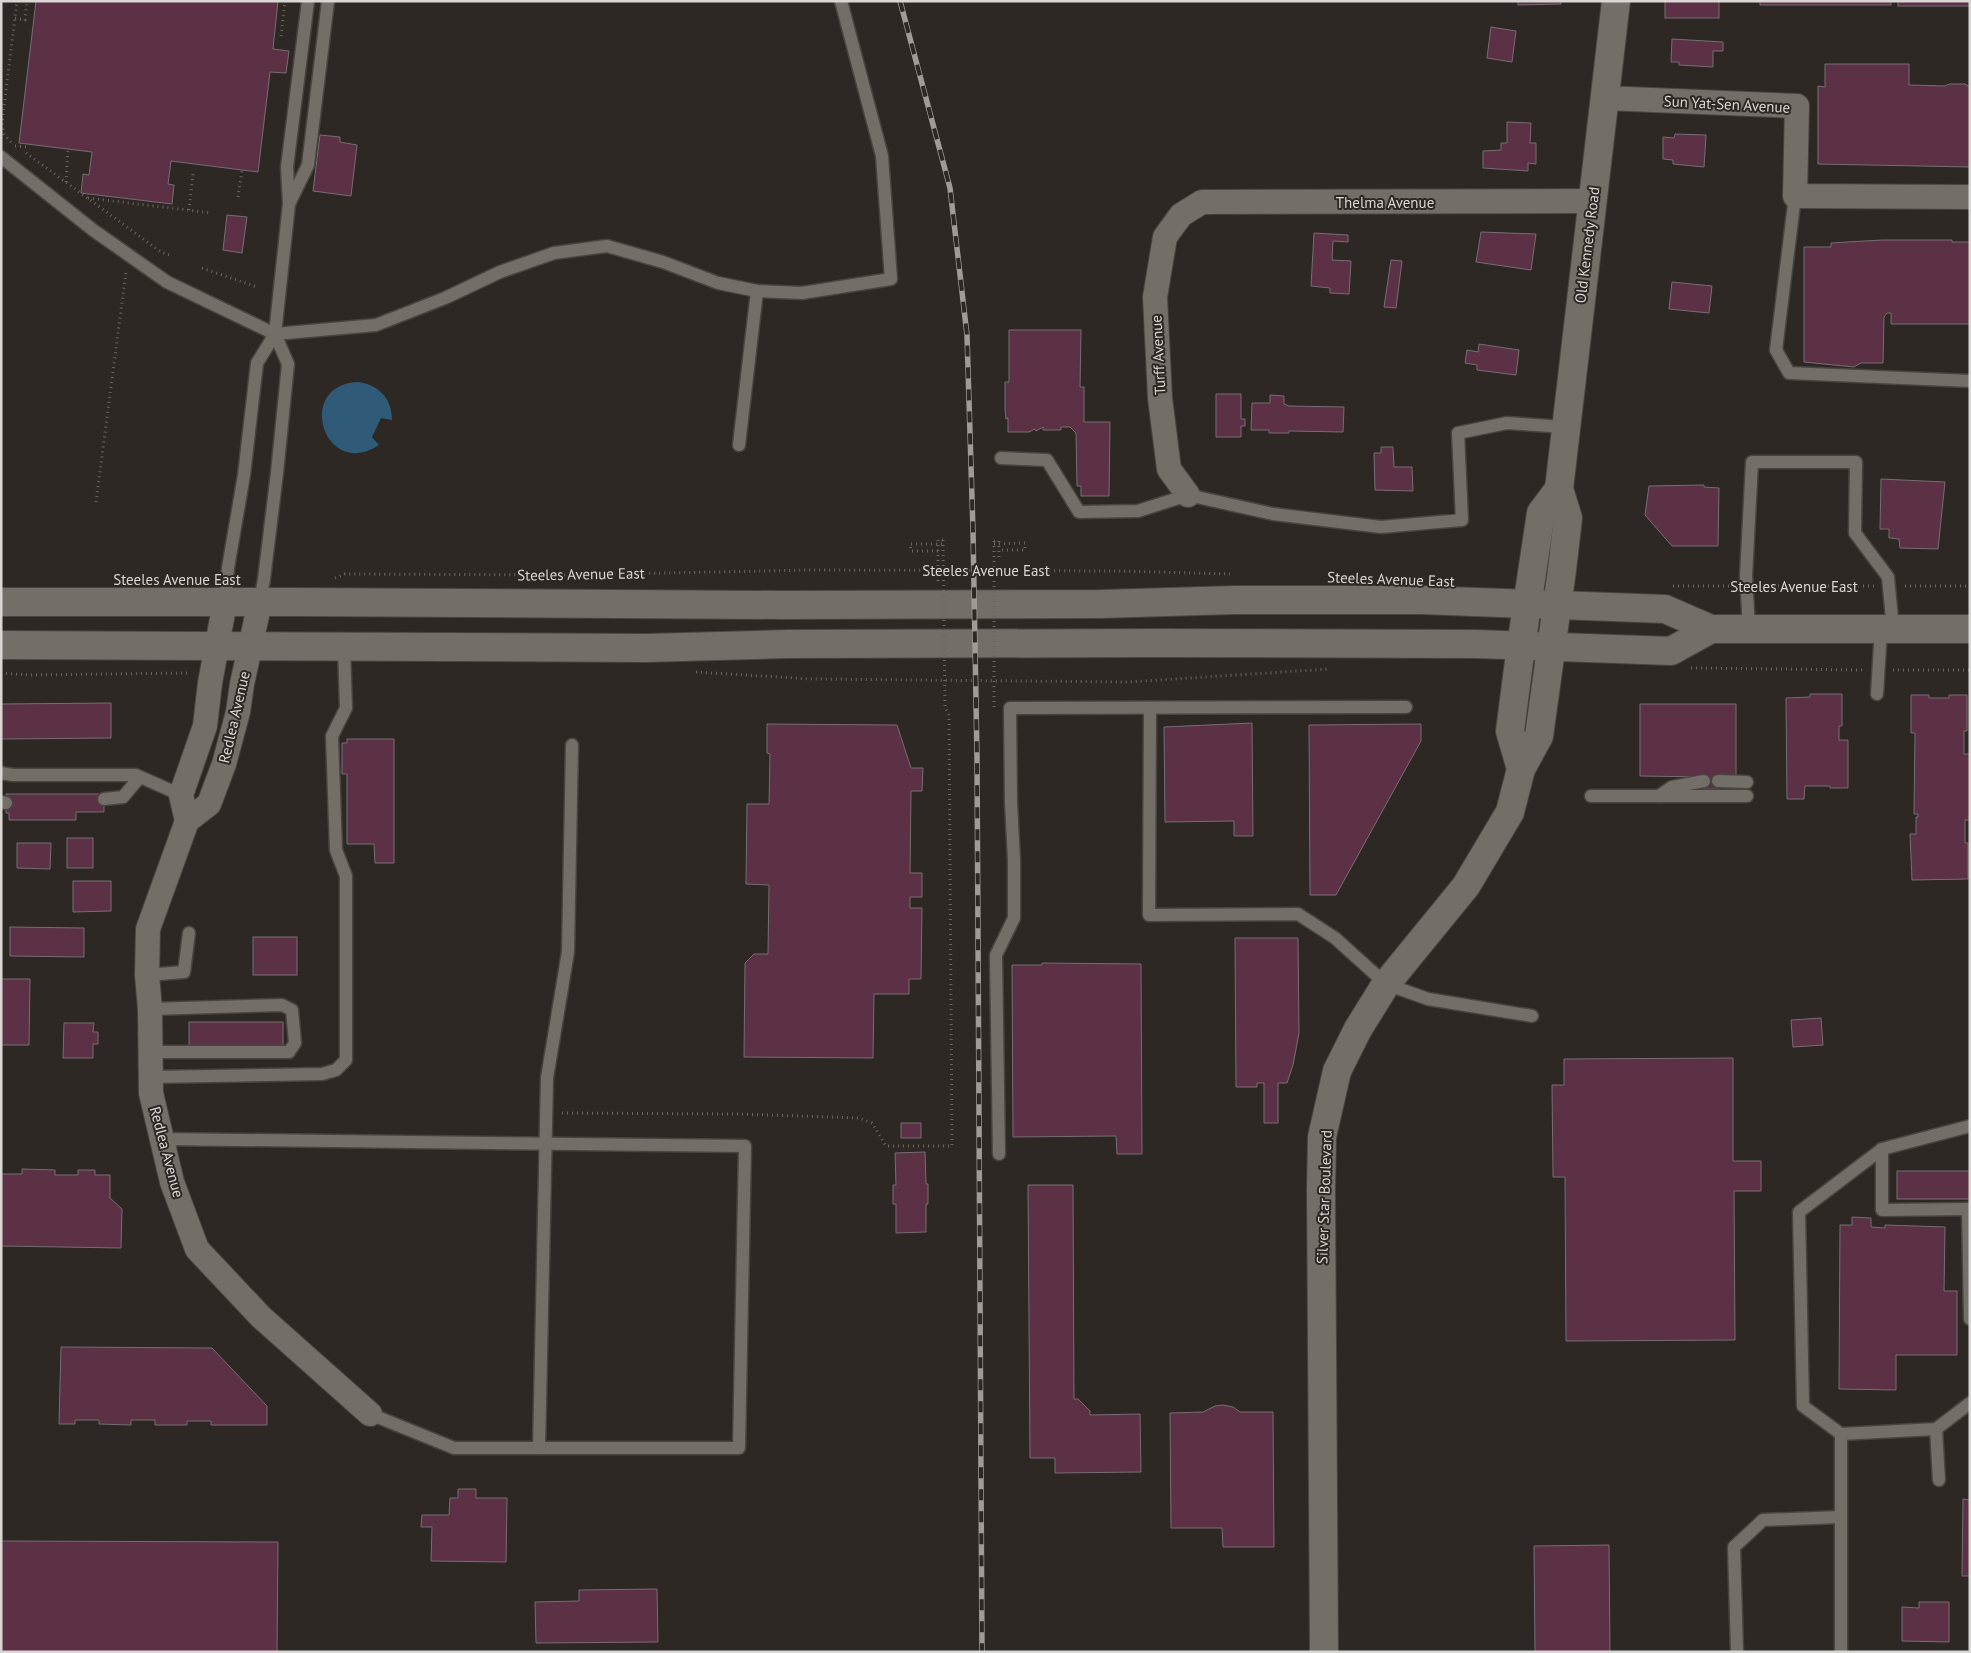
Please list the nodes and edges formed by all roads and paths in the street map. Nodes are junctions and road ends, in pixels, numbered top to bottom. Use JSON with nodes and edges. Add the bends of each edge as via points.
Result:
{"nodes":[{"id":1,"x":17,"y":1,"type":"edge"},
{"id":2,"x":27,"y":1,"type":"edge"},
{"id":3,"x":285,"y":1,"type":"edge"},
{"id":4,"x":308,"y":1,"type":"edge"},
{"id":5,"x":328,"y":1,"type":"edge"},
{"id":6,"x":841,"y":1,"type":"edge"},
{"id":7,"x":1616,"y":1,"type":"edge"},
{"id":8,"x":15,"y":18,"type":"junction"},
{"id":9,"x":276,"y":24,"type":"dead end"},
{"id":10,"x":282,"y":24,"type":"junction"},
{"id":11,"x":281,"y":36,"type":"dead end"},
{"id":12,"x":1604,"y":98,"type":"junction"},
{"id":13,"x":15,"y":146,"type":"junction"},
{"id":14,"x":68,"y":149,"type":"dead end"},
{"id":15,"x":27,"y":154,"type":"junction"},
{"id":16,"x":1,"y":157,"type":"edge"},
{"id":17,"x":242,"y":170,"type":"dead end"},
{"id":18,"x":193,"y":174,"type":"dead end"},
{"id":19,"x":66,"y":182,"type":"junction"},
{"id":20,"x":1795,"y":196,"type":"junction"},
{"id":21,"x":238,"y":197,"type":"dead end"},
{"id":22,"x":1970,"y":197,"type":"edge"},
{"id":23,"x":88,"y":198,"type":"junction"},
{"id":24,"x":126,"y":198,"type":"dead end"},
{"id":25,"x":1592,"y":201,"type":"junction"},
{"id":26,"x":126,"y":203,"type":"junction"},
{"id":27,"x":289,"y":204,"type":"junction"},
{"id":28,"x":188,"y":210,"type":"junction"},
{"id":29,"x":212,"y":212,"type":"dead end"},
{"id":30,"x":1181,"y":215,"type":"joint"},
{"id":31,"x":128,"y":255,"type":"junction"},
{"id":32,"x":173,"y":256,"type":"dead end"},
{"id":33,"x":202,"y":268,"type":"dead end"},
{"id":34,"x":257,"y":287,"type":"dead end"},
{"id":35,"x":757,"y":291,"type":"junction"},
{"id":36,"x":275,"y":334,"type":"junction"},
{"id":37,"x":1970,"y":381,"type":"edge"},
{"id":38,"x":1566,"y":427,"type":"junction"},
{"id":39,"x":739,"y":445,"type":"dead end"},
{"id":40,"x":1001,"y":458,"type":"dead end"},
{"id":41,"x":1559,"y":489,"type":"junction"},
{"id":42,"x":1188,"y":495,"type":"junction"},
{"id":43,"x":96,"y":502,"type":"dead end"},
{"id":44,"x":943,"y":542,"type":"junction"},
{"id":45,"x":994,"y":542,"type":"junction"},
{"id":46,"x":999,"y":550,"type":"junction"},
{"id":47,"x":938,"y":551,"type":"junction"},
{"id":48,"x":999,"y":560,"type":"dead end"},
{"id":49,"x":1236,"y":574,"type":"dead end"},
{"id":50,"x":332,"y":579,"type":"dead end"},
{"id":51,"x":947,"y":581,"type":"dead end"},
{"id":52,"x":1670,"y":586,"type":"dead end"},
{"id":53,"x":1746,"y":586,"type":"junction"},
{"id":54,"x":1889,"y":586,"type":"junction"},
{"id":55,"x":1970,"y":586,"type":"edge"},
{"id":56,"x":1,"y":602,"type":"edge"},
{"id":57,"x":225,"y":602,"type":"junction"},
{"id":58,"x":260,"y":602,"type":"junction"},
{"id":59,"x":1528,"y":604,"type":"junction"},
{"id":60,"x":1557,"y":606,"type":"junction"},
{"id":61,"x":1711,"y":629,"type":"junction"},
{"id":62,"x":1887,"y":629,"type":"junction"},
{"id":63,"x":1970,"y":629,"type":"edge"},
{"id":64,"x":1749,"y":630,"type":"junction"},
{"id":65,"x":1,"y":645,"type":"edge"},
{"id":66,"x":1521,"y":646,"type":"junction"},
{"id":67,"x":250,"y":647,"type":"junction"},
{"id":68,"x":1551,"y":647,"type":"junction"},
{"id":69,"x":344,"y":648,"type":"junction"},
{"id":70,"x":214,"y":659,"type":"junction"},
{"id":71,"x":1690,"y":668,"type":"dead end"},
{"id":72,"x":1338,"y":669,"type":"dead end"},
{"id":73,"x":1879,"y":670,"type":"junction"},
{"id":74,"x":1970,"y":670,"type":"edge"},
{"id":75,"x":1,"y":672,"type":"edge"},
{"id":76,"x":689,"y":672,"type":"dead end"},
{"id":77,"x":1877,"y":694,"type":"dead end"},
{"id":78,"x":994,"y":707,"type":"dead end"},
{"id":79,"x":1406,"y":707,"type":"dead end"},
{"id":80,"x":1150,"y":708,"type":"junction"},
{"id":81,"x":572,"y":745,"type":"dead end"},
{"id":82,"x":1521,"y":769,"type":"junction"},
{"id":83,"x":1,"y":773,"type":"edge"},
{"id":84,"x":140,"y":777,"type":"junction"},
{"id":85,"x":1704,"y":781,"type":"dead end"},
{"id":86,"x":1718,"y":781,"type":"dead end"},
{"id":87,"x":1746,"y":782,"type":"dead end"},
{"id":88,"x":181,"y":795,"type":"junction"},
{"id":89,"x":1591,"y":796,"type":"dead end"},
{"id":90,"x":1659,"y":796,"type":"junction"},
{"id":91,"x":1747,"y":796,"type":"dead end"},
{"id":92,"x":104,"y":799,"type":"dead end"},
{"id":93,"x":187,"y":821,"type":"junction"},
{"id":94,"x":189,"y":934,"type":"dead end"},
{"id":95,"x":147,"y":975,"type":"junction"},
{"id":96,"x":1386,"y":984,"type":"junction"},
{"id":97,"x":150,"y":1009,"type":"junction"},
{"id":98,"x":1532,"y":1016,"type":"dead end"},
{"id":99,"x":151,"y":1052,"type":"junction"},
{"id":100,"x":151,"y":1077,"type":"junction"},
{"id":101,"x":546,"y":1113,"type":"junction"},
{"id":102,"x":1970,"y":1126,"type":"edge"},
{"id":103,"x":162,"y":1139,"type":"junction"},
{"id":104,"x":545,"y":1144,"type":"junction"},
{"id":105,"x":1882,"y":1149,"type":"junction"},
{"id":106,"x":999,"y":1154,"type":"dead end"},
{"id":107,"x":1969,"y":1209,"type":"edge"},
{"id":108,"x":1970,"y":1320,"type":"edge"},
{"id":109,"x":1970,"y":1324,"type":"edge"},
{"id":110,"x":1970,"y":1403,"type":"edge"},
{"id":111,"x":370,"y":1414,"type":"joint"},
{"id":112,"x":1936,"y":1429,"type":"junction"},
{"id":113,"x":1841,"y":1434,"type":"junction"},
{"id":114,"x":538,"y":1448,"type":"junction"},
{"id":115,"x":1939,"y":1480,"type":"dead end"},
{"id":116,"x":1840,"y":1517,"type":"junction"},
{"id":117,"x":1324,"y":1652,"type":"edge"},
{"id":118,"x":1737,"y":1652,"type":"edge"},
{"id":119,"x":1841,"y":1652,"type":"edge"}],
"edges":[{"from":1,"to":8,"type":"path"},
{"from":2,"to":8,"type":"path","via":[[25,20]]},
{"from":3,"to":10,"type":"path"},
{"from":4,"to":27,"type":"lane","via":[[288,167]]},
{"from":5,"to":27,"type":"lane","via":[[308,165]]},
{"from":6,"to":35,"type":"lane","via":[[882,156],[891,279],[802,293]]},
{"from":7,"to":12,"type":"main road","name":"Old Kennedy Road"},
{"from":8,"to":13,"type":"path","via":[[2,123],[4,134]]},
{"from":9,"to":10,"type":"path"},
{"from":10,"to":11,"type":"path"},
{"from":12,"to":20,"type":"street","name":"Sun Yat-Sen Avenue","via":[[1797,106]]},
{"from":12,"to":25,"type":"main road","name":"Old Kennedy Road"},
{"from":13,"to":15,"type":"path"},
{"from":13,"to":15,"type":"path","via":[[29,147]]},
{"from":14,"to":19,"type":"path"},
{"from":15,"to":19,"type":"path"},
{"from":16,"to":31,"type":"lane"},
{"from":17,"to":21,"type":"path"},
{"from":18,"to":28,"type":"path"},
{"from":19,"to":23,"type":"path"},
{"from":20,"to":22,"type":"street"},
{"from":20,"to":37,"type":"lane","via":[[1776,350],[1789,373]]},
{"from":23,"to":26,"type":"path"},
{"from":23,"to":32,"type":"path","via":[[161,252]]},
{"from":24,"to":26,"type":"path"},
{"from":25,"to":30,"type":"street","name":"Thelma Avenue","via":[[1202,202]]},
{"from":25,"to":38,"type":"main road","name":"Old Kennedy Road"},
{"from":26,"to":28,"type":"path"},
{"from":27,"to":36,"type":"lane"},
{"from":28,"to":29,"type":"path"},
{"from":30,"to":42,"type":"street","name":"Turff Avenue","via":[[1165,237],[1155,297],[1160,398],[1169,469]]},
{"from":31,"to":36,"type":"lane","via":[[167,282]]},
{"from":31,"to":43,"type":"path"},
{"from":33,"to":34,"type":"path"},
{"from":35,"to":36,"type":"lane","via":[[718,283],[608,246],[554,253],[500,272],[376,325]]},
{"from":35,"to":39,"type":"lane"},
{"from":36,"to":57,"type":"lane","via":[[257,363]]},
{"from":36,"to":58,"type":"lane","via":[[288,364]]},
{"from":38,"to":41,"type":"main road","name":"Old Kennedy Road"},
{"from":38,"to":42,"type":"lane","via":[[1507,423],[1458,432],[1462,520],[1381,527],[1273,514]]},
{"from":40,"to":42,"type":"lane","via":[[1047,460],[1079,512],[1138,511]]},
{"from":41,"to":59,"type":"main road","via":[[1541,513]]},
{"from":41,"to":60,"type":"main road","name":"Old Kennedy Road","via":[[1568,518]]},
{"from":44,"to":47,"type":"path","via":[[938,540]]},
{"from":44,"to":47,"type":"path","via":[[910,544],[911,552]]},
{"from":44,"to":101,"type":"path","bridge":true,"via":[[945,706],[949,714],[952,1146],[886,1146],[872,1123],[859,1118]]},
{"from":45,"to":46,"type":"path","via":[[999,541]]},
{"from":45,"to":46,"type":"path","via":[[1025,543],[1025,550]]},
{"from":45,"to":78,"type":"path","bridge":true},
{"from":46,"to":48,"type":"path"},
{"from":47,"to":51,"type":"path","via":[[938,581]]},
{"from":49,"to":50,"type":"path","name":"Steeles Avenue East","via":[[810,570],[571,575],[345,574]]},
{"from":52,"to":53,"type":"path","name":"Steeles Avenue East"},
{"from":53,"to":54,"type":"path","name":"Steeles Avenue East"},
{"from":53,"to":54,"type":"lane","via":[[1752,462],[1792,461],[1856,462],[1856,533],[1888,577]]},
{"from":53,"to":64,"type":"lane"},
{"from":54,"to":55,"type":"path","name":"Steeles Avenue East"},
{"from":54,"to":62,"type":"lane"},
{"from":56,"to":57,"type":"main road","name":"Steeles Avenue East"},
{"from":57,"to":58,"type":"main road","name":"Steeles Avenue East"},
{"from":57,"to":70,"type":"street","name":"Redlea Avenue"},
{"from":58,"to":59,"type":"main road","name":"Steeles Avenue East","via":[[784,605],[1421,600]]},
{"from":58,"to":67,"type":"street","name":"Redlea Avenue"},
{"from":59,"to":60,"type":"main road","name":"Steeles Avenue East"},
{"from":59,"to":66,"type":"main road"},
{"from":60,"to":61,"type":"main road","name":"Steeles Avenue East","via":[[1665,609]]},
{"from":60,"to":68,"type":"main road","name":"Silver Star Boulevard"},
{"from":61,"to":64,"type":"main road","name":"Steeles Avenue East"},
{"from":61,"to":68,"type":"main road","via":[[1671,651]]},
{"from":62,"to":63,"type":"main road","name":"Steeles Avenue East"},
{"from":62,"to":64,"type":"main road","name":"Steeles Avenue East"},
{"from":62,"to":73,"type":"lane"},
{"from":65,"to":70,"type":"main road"},
{"from":66,"to":68,"type":"main road"},
{"from":66,"to":69,"type":"main road","via":[[1155,643]]},
{"from":66,"to":82,"type":"main road","via":[[1510,730]]},
{"from":67,"to":69,"type":"main road"},
{"from":67,"to":70,"type":"main road"},
{"from":67,"to":93,"type":"street","name":"Redlea Avenue","via":[[224,764],[209,804]]},
{"from":68,"to":82,"type":"main road","name":"Silver Star Boulevard","via":[[1539,736]]},
{"from":69,"to":100,"type":"lane","via":[[346,708],[332,736],[336,850],[346,876],[346,1060],[336,1070],[322,1074]]},
{"from":70,"to":75,"type":"path","via":[[29,675]]},
{"from":70,"to":88,"type":"street","name":"Redlea Avenue","via":[[205,726]]},
{"from":71,"to":73,"type":"path"},
{"from":72,"to":76,"type":"path","via":[[1129,682],[811,679]]},
{"from":73,"to":74,"type":"path"},
{"from":73,"to":77,"type":"lane"},
{"from":79,"to":80,"type":"lane"},
{"from":80,"to":96,"type":"lane","via":[[1149,915],[1298,914],[1335,938]]},
{"from":80,"to":106,"type":"lane","via":[[1010,708],[1014,918],[996,955]]},
{"from":81,"to":101,"type":"lane","via":[[568,952],[547,1078]]},
{"from":82,"to":96,"type":"main road","name":"Silver Star Boulevard","via":[[1510,812],[1466,886]]},
{"from":83,"to":84,"type":"lane","via":[[124,774]]},
{"from":84,"to":88,"type":"lane"},
{"from":84,"to":92,"type":"lane","via":[[123,797]]},
{"from":85,"to":90,"type":"lane","via":[[1672,788]]},
{"from":86,"to":87,"type":"lane"},
{"from":88,"to":93,"type":"street"},
{"from":89,"to":90,"type":"lane"},
{"from":90,"to":91,"type":"lane"},
{"from":93,"to":95,"type":"street","name":"Redlea Avenue","via":[[148,929]]},
{"from":94,"to":95,"type":"lane","via":[[184,972]]},
{"from":95,"to":97,"type":"street","name":"Redlea Avenue"},
{"from":96,"to":98,"type":"lane","via":[[1428,999]]},
{"from":96,"to":117,"type":"main road","name":"Silver Star Boulevard","via":[[1337,1071],[1322,1137]]},
{"from":97,"to":99,"type":"street","name":"Redlea Avenue"},
{"from":97,"to":99,"type":"lane","via":[[282,1005],[292,1010],[295,1043],[290,1052]]},
{"from":99,"to":100,"type":"street","name":"Redlea Avenue"},
{"from":100,"to":103,"type":"street","name":"Redlea Avenue","via":[[151,1093]]},
{"from":101,"to":104,"type":"lane"},
{"from":102,"to":105,"type":"lane"},
{"from":103,"to":104,"type":"lane"},
{"from":103,"to":111,"type":"street","name":"Redlea Avenue","via":[[172,1182],[197,1249],[261,1317]]},
{"from":104,"to":114,"type":"lane"},
{"from":104,"to":114,"type":"lane","via":[[745,1146],[739,1448]]},
{"from":105,"to":107,"type":"lane","via":[[1882,1210]]},
{"from":105,"to":113,"type":"lane","via":[[1799,1212],[1803,1406]]},
{"from":107,"to":108,"type":"lane"},
{"from":108,"to":109,"type":"lane"},
{"from":110,"to":112,"type":"lane"},
{"from":111,"to":114,"type":"lane","via":[[454,1448]]},
{"from":112,"to":113,"type":"lane"},
{"from":112,"to":115,"type":"lane"},
{"from":113,"to":116,"type":"lane"},
{"from":116,"to":118,"type":"lane","via":[[1763,1520],[1734,1547]]},
{"from":116,"to":119,"type":"lane"}]}
